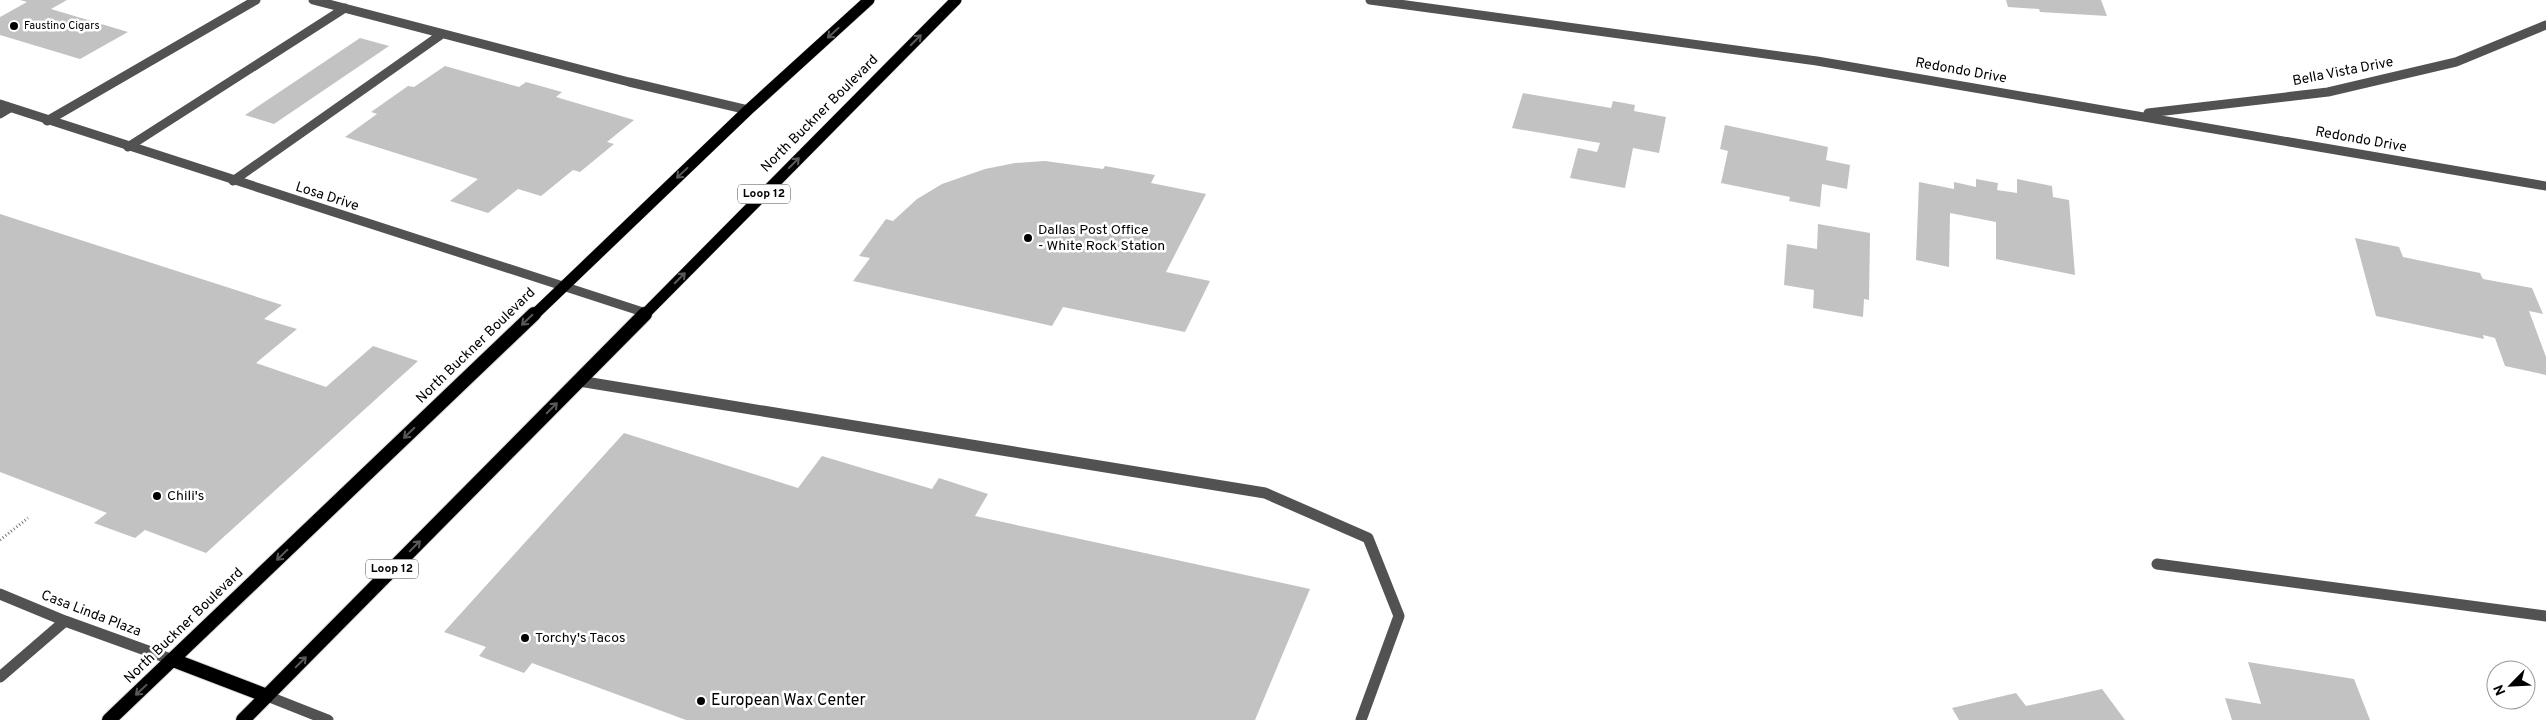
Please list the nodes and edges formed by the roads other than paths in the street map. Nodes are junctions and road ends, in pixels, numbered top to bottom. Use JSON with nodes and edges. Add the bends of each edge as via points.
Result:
{"nodes":[{"id":1,"x":256,"y":0,"type":"edge"},
{"id":2,"x":313,"y":0,"type":"edge"},
{"id":3,"x":869,"y":0,"type":"edge"},
{"id":4,"x":956,"y":0,"type":"edge"},
{"id":5,"x":1370,"y":0,"type":"edge"},
{"id":6,"x":345,"y":8,"type":"junction"},
{"id":7,"x":2546,"y":25,"type":"edge"},
{"id":8,"x":442,"y":34,"type":"junction"},
{"id":9,"x":0,"y":104,"type":"edge"},
{"id":10,"x":10,"y":108,"type":"junction"},
{"id":11,"x":748,"y":110,"type":"junction"},
{"id":12,"x":0,"y":114,"type":"edge"},
{"id":13,"x":2137,"y":115,"type":"junction"},
{"id":14,"x":47,"y":121,"type":"junction"},
{"id":15,"x":128,"y":147,"type":"junction"},
{"id":16,"x":232,"y":181,"type":"junction"},
{"id":17,"x":2546,"y":186,"type":"edge"},
{"id":18,"x":562,"y":286,"type":"junction"},
{"id":19,"x":646,"y":313,"type":"junction"},
{"id":20,"x":579,"y":381,"type":"junction"},
{"id":21,"x":2157,"y":564,"type":"dead end"},
{"id":22,"x":0,"y":594,"type":"edge"},
{"id":23,"x":2546,"y":616,"type":"edge"},
{"id":24,"x":65,"y":621,"type":"junction"},
{"id":25,"x":173,"y":660,"type":"junction"},
{"id":26,"x":0,"y":676,"type":"edge"},
{"id":27,"x":266,"y":696,"type":"junction"},
{"id":28,"x":109,"y":720,"type":"edge"},
{"id":29,"x":243,"y":720,"type":"edge"},
{"id":30,"x":328,"y":720,"type":"edge"},
{"id":31,"x":1361,"y":720,"type":"edge"}],
"edges":[{"from":1,"to":14,"type":"street"},
{"from":2,"to":6,"type":"street"},
{"from":3,"to":11,"type":"main road","name":"North Buckner Boulevard","one_way":true},
{"from":19,"to":4,"type":"main road","name":"North Buckner Boulevard","number":"Loop 12","one_way":true},
{"from":5,"to":13,"type":"street","name":"Redondo Drive","via":[[1817,61]]},
{"from":6,"to":8,"type":"street"},
{"from":6,"to":15,"type":"street"},
{"from":7,"to":13,"type":"street","name":"Bella Vista Drive","via":[[2456,62],[2328,92]]},
{"from":8,"to":11,"type":"street"},
{"from":8,"to":16,"type":"street"},
{"from":9,"to":10,"type":"street","name":"Losa Drive"},
{"from":10,"to":12,"type":"street"},
{"from":10,"to":14,"type":"street","name":"Losa Drive"},
{"from":11,"to":18,"type":"main road","name":"North Buckner Boulevard","one_way":true},
{"from":13,"to":17,"type":"street","name":"Redondo Drive"},
{"from":14,"to":15,"type":"street","name":"Losa Drive"},
{"from":15,"to":16,"type":"street","name":"Losa Drive"},
{"from":16,"to":18,"type":"street","name":"Losa Drive"},
{"from":18,"to":19,"type":"street","name":"Losa Drive"},
{"from":18,"to":25,"type":"main road","name":"North Buckner Boulevard","one_way":true},
{"from":19,"to":20,"type":"main road","name":"North Buckner Boulevard","number":"Loop 12"},
{"from":27,"to":20,"type":"main road","name":"North Buckner Boulevard","number":"Loop 12","one_way":true},
{"from":20,"to":31,"type":"street","via":[[1265,494],[1368,538],[1399,616]]},
{"from":21,"to":23,"type":"street"},
{"from":22,"to":24,"type":"street","name":"Casa Linda Plaza"},
{"from":24,"to":25,"type":"street","name":"Casa Linda Plaza"},
{"from":24,"to":26,"type":"street"},
{"from":25,"to":27,"type":"main road"},
{"from":25,"to":28,"type":"main road","name":"North Buckner Boulevard","one_way":true},
{"from":27,"to":29,"type":"main road","name":"North Buckner Boulevard","number":"Loop 12"},
{"from":27,"to":30,"type":"street"}]}
